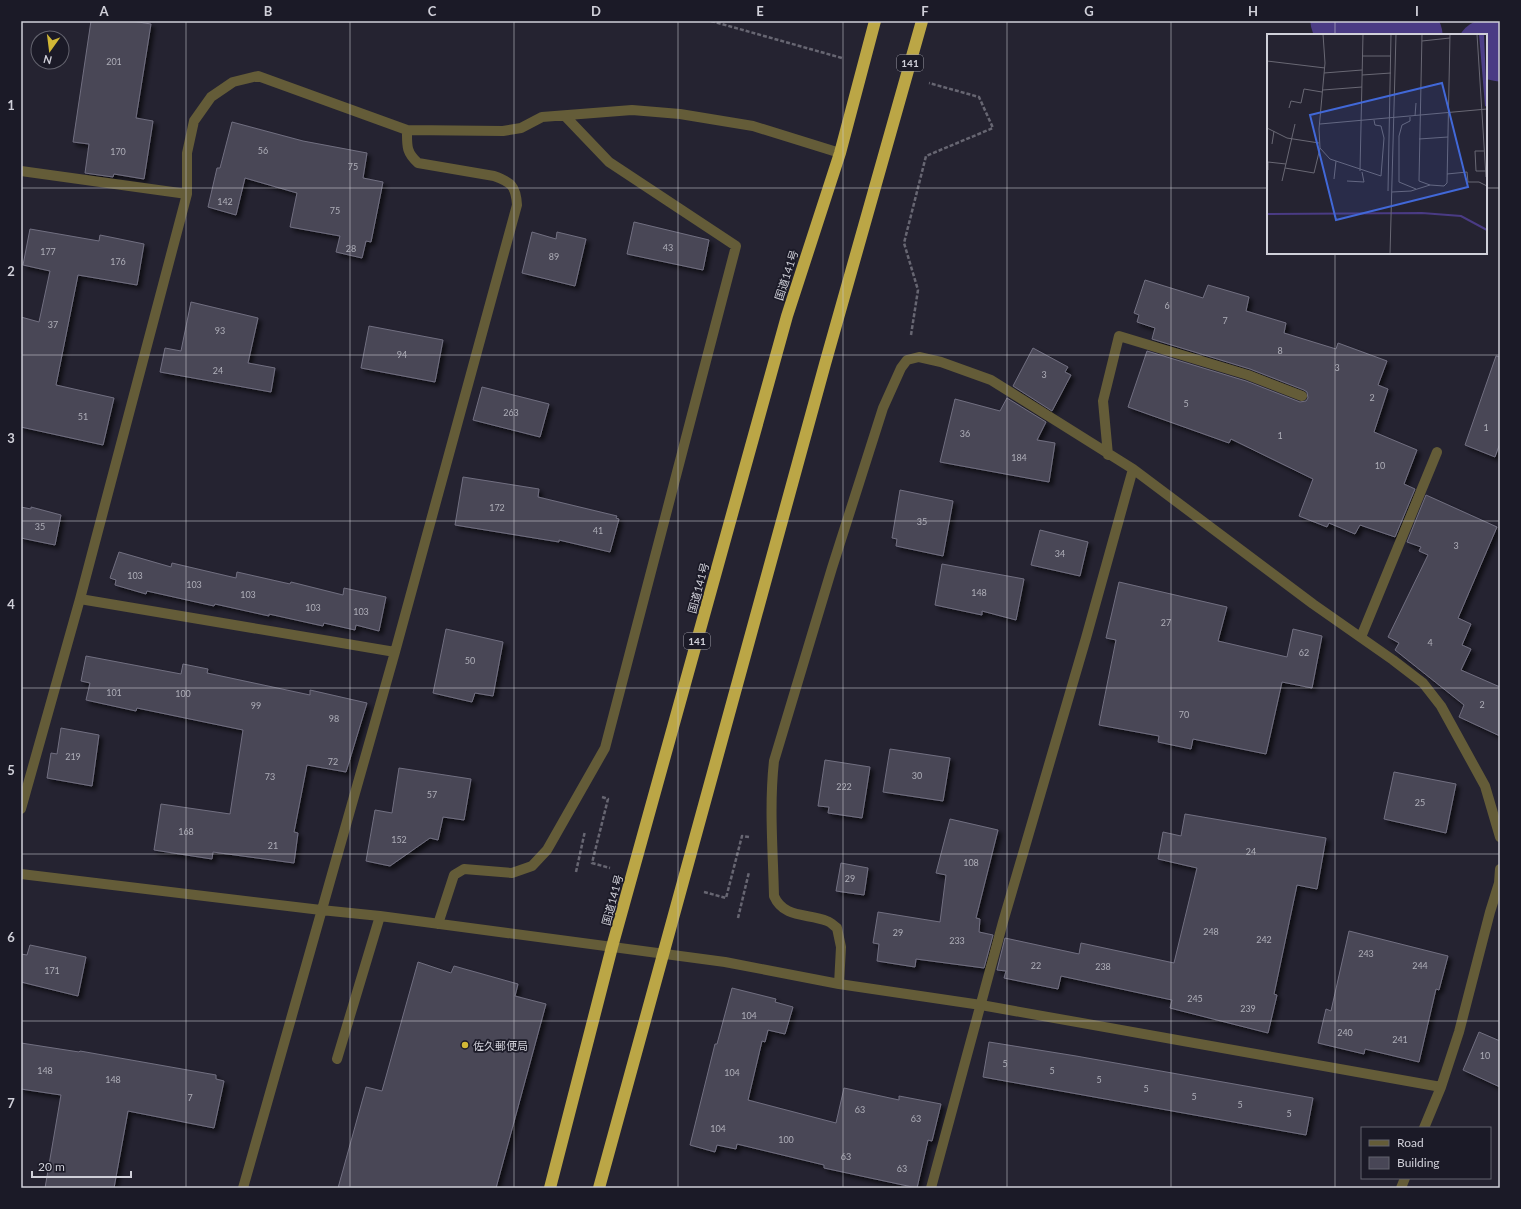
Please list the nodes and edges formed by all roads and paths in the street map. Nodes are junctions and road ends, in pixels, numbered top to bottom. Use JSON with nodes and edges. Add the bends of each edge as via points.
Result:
{"nodes":[{"id":1,"x":875,"y":21,"type":"edge"},
{"id":2,"x":922,"y":21,"type":"edge"},
{"id":3,"x":564,"y":116,"type":"junction"},
{"id":4,"x":407,"y":130,"type":"junction"},
{"id":5,"x":840,"y":153,"type":"junction"},
{"id":6,"x":926,"y":156,"type":"dead end"},
{"id":7,"x":21,"y":171,"type":"edge"},
{"id":8,"x":187,"y":194,"type":"junction"},
{"id":9,"x":907,"y":360,"type":"junction"},
{"id":10,"x":1302,"y":396,"type":"dead end"},
{"id":11,"x":1437,"y":452,"type":"dead end"},
{"id":12,"x":1108,"y":455,"type":"junction"},
{"id":13,"x":1133,"y":469,"type":"junction"},
{"id":14,"x":80,"y":599,"type":"junction"},
{"id":15,"x":1361,"y":637,"type":"junction"},
{"id":16,"x":396,"y":652,"type":"junction"},
{"id":17,"x":601,"y":797,"type":"dead end"},
{"id":18,"x":21,"y":809,"type":"edge"},
{"id":19,"x":586,"y":826,"type":"dead end"},
{"id":20,"x":1499,"y":829,"type":"edge"},
{"id":21,"x":752,"y":838,"type":"dead end"},
{"id":22,"x":592,"y":863,"type":"dead end"},
{"id":23,"x":750,"y":868,"type":"dead end"},
{"id":24,"x":1500,"y":869,"type":"edge"},
{"id":25,"x":576,"y":872,"type":"dead end"},
{"id":26,"x":21,"y":874,"type":"edge"},
{"id":27,"x":1500,"y":883,"type":"edge"},
{"id":28,"x":726,"y":898,"type":"dead end"},
{"id":29,"x":321,"y":910,"type":"junction"},
{"id":30,"x":380,"y":916,"type":"junction"},
{"id":31,"x":738,"y":918,"type":"dead end"},
{"id":32,"x":438,"y":924,"type":"junction"},
{"id":33,"x":612,"y":947,"type":"junction"},
{"id":34,"x":663,"y":953,"type":"junction"},
{"id":35,"x":839,"y":984,"type":"junction"},
{"id":36,"x":981,"y":1005,"type":"junction"},
{"id":37,"x":337,"y":1059,"type":"dead end"},
{"id":38,"x":1440,"y":1087,"type":"junction"},
{"id":39,"x":1424,"y":1127,"type":"edge"},
{"id":40,"x":243,"y":1188,"type":"edge"},
{"id":41,"x":550,"y":1188,"type":"edge"},
{"id":42,"x":599,"y":1188,"type":"edge"},
{"id":43,"x":931,"y":1188,"type":"edge"}],
"edges":[{"from":1,"to":5,"type":"highway","name":"国道141号","number":"141"},
{"from":2,"to":34,"type":"highway","number":"141"},
{"from":3,"to":4,"type":"street","via":[[542,117],[521,128],[503,131]]},
{"from":3,"to":5,"type":"street","via":[[632,110],[680,114],[753,126]]},
{"from":3,"to":32,"type":"street","via":[[609,162],[736,246],[605,748],[547,850],[532,866],[512,873],[464,869],[454,874]]},
{"from":4,"to":8,"type":"street","via":[[258,76],[233,82],[211,97],[194,122],[187,153]]},
{"from":4,"to":16,"type":"street","via":[[410,156],[418,163],[503,179],[516,192],[516,205]]},
{"from":5,"to":33,"type":"highway","name":"国道141号","number":"141","via":[[787,316]]},
{"from":6,"to":9,"type":"path","via":[[904,243],[918,290]]},
{"from":7,"to":8,"type":"street"},
{"from":8,"to":14,"type":"street"},
{"from":9,"to":12,"type":"street","via":[[919,357],[941,362],[991,380]]},
{"from":9,"to":35,"type":"street","via":[[883,408],[774,761],[771,789],[774,896],[778,904],[786,910],[828,921],[837,928],[841,947]]},
{"from":10,"to":12,"type":"street","via":[[1248,375],[1119,336],[1103,401]]},
{"from":11,"to":15,"type":"street"},
{"from":12,"to":13,"type":"street"},
{"from":13,"to":15,"type":"street"},
{"from":13,"to":36,"type":"street"},
{"from":14,"to":16,"type":"street"},
{"from":14,"to":18,"type":"street"},
{"from":15,"to":20,"type":"street","via":[[1423,683],[1441,706],[1485,786]]},
{"from":16,"to":29,"type":"street"},
{"from":17,"to":22,"type":"path","via":[[608,799]]},
{"from":19,"to":25,"type":"path"},
{"from":21,"to":28,"type":"path","via":[[742,836]]},
{"from":23,"to":31,"type":"path"},
{"from":24,"to":27,"type":"street"},
{"from":26,"to":29,"type":"street"},
{"from":27,"to":38,"type":"street","via":[[1459,1032]]},
{"from":29,"to":30,"type":"street"},
{"from":29,"to":40,"type":"street"},
{"from":30,"to":32,"type":"street"},
{"from":30,"to":37,"type":"street"},
{"from":32,"to":33,"type":"street"},
{"from":33,"to":34,"type":"street"},
{"from":33,"to":41,"type":"highway","name":"国道141号","number":"141"},
{"from":34,"to":35,"type":"street"},
{"from":34,"to":42,"type":"highway","number":"141"},
{"from":35,"to":36,"type":"street"},
{"from":36,"to":38,"type":"street"},
{"from":36,"to":43,"type":"street"},
{"from":38,"to":39,"type":"street"}]}
